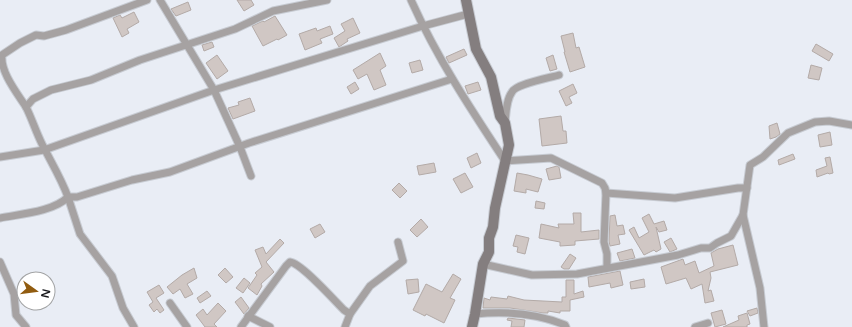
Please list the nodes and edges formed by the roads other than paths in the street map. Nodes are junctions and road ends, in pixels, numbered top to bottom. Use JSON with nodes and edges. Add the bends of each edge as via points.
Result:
{"nodes":[{"id":1,"x":146,"y":0,"type":"edge"},
{"id":2,"x":160,"y":0,"type":"edge"},
{"id":3,"x":327,"y":0,"type":"edge"},
{"id":4,"x":411,"y":0,"type":"edge"},
{"id":5,"x":466,"y":0,"type":"edge"},
{"id":6,"x":468,"y":14,"type":"junction"},
{"id":7,"x":423,"y":26,"type":"junction"},
{"id":8,"x":186,"y":44,"type":"junction"},
{"id":9,"x":559,"y":75,"type":"dead end"},
{"id":10,"x":452,"y":79,"type":"junction"},
{"id":11,"x":214,"y":90,"type":"junction"},
{"id":12,"x":26,"y":107,"type":"junction"},
{"id":13,"x":505,"y":123,"type":"junction"},
{"id":14,"x":852,"y":125,"type":"edge"},
{"id":15,"x":240,"y":147,"type":"junction"},
{"id":16,"x":44,"y":150,"type":"junction"},
{"id":17,"x":0,"y":157,"type":"edge"},
{"id":18,"x":505,"y":161,"type":"junction"},
{"id":19,"x":251,"y":176,"type":"dead end"},
{"id":20,"x":747,"y":188,"type":"junction"},
{"id":21,"x":606,"y":193,"type":"junction"},
{"id":22,"x":68,"y":197,"type":"junction"},
{"id":23,"x":743,"y":215,"type":"junction"},
{"id":24,"x":0,"y":218,"type":"edge"},
{"id":25,"x":398,"y":242,"type":"dead end"},
{"id":26,"x":0,"y":262,"type":"edge"},
{"id":27,"x":483,"y":264,"type":"junction"},
{"id":28,"x":607,"y":267,"type":"junction"},
{"id":29,"x":170,"y":303,"type":"dead end"},
{"id":30,"x":350,"y":314,"type":"junction"},
{"id":31,"x":475,"y":314,"type":"junction"},
{"id":32,"x":248,"y":316,"type":"junction"},
{"id":33,"x":708,"y":323,"type":"dead end"},
{"id":34,"x":26,"y":327,"type":"edge"},
{"id":35,"x":134,"y":327,"type":"edge"},
{"id":36,"x":187,"y":327,"type":"edge"},
{"id":37,"x":241,"y":327,"type":"edge"},
{"id":38,"x":270,"y":327,"type":"edge"},
{"id":39,"x":345,"y":327,"type":"edge"},
{"id":40,"x":472,"y":327,"type":"edge"},
{"id":41,"x":566,"y":327,"type":"edge"},
{"id":42,"x":695,"y":327,"type":"edge"},
{"id":43,"x":764,"y":327,"type":"edge"}],
"edges":[{"from":1,"to":12,"type":"street","via":[[66,30],[44,36],[36,35],[2,55],[1,61],[5,72]]},
{"from":2,"to":8,"type":"street"},
{"from":3,"to":8,"type":"street","via":[[273,11],[235,29]]},
{"from":4,"to":7,"type":"street"},
{"from":5,"to":6,"type":"street"},
{"from":6,"to":7,"type":"street"},
{"from":6,"to":13,"type":"street","via":[[476,49],[491,77],[500,116]]},
{"from":7,"to":10,"type":"street"},
{"from":7,"to":11,"type":"street"},
{"from":8,"to":11,"type":"street"},
{"from":8,"to":12,"type":"street","via":[[91,80],[51,90],[33,99]]},
{"from":9,"to":13,"type":"street","via":[[512,91]]},
{"from":10,"to":15,"type":"street"},
{"from":10,"to":18,"type":"street"},
{"from":11,"to":15,"type":"street"},
{"from":11,"to":16,"type":"street"},
{"from":12,"to":16,"type":"street"},
{"from":13,"to":18,"type":"street","via":[[509,146]]},
{"from":14,"to":20,"type":"street","via":[[829,121],[815,122],[788,133],[763,157],[750,165]]},
{"from":15,"to":19,"type":"street"},
{"from":15,"to":22,"type":"street","via":[[170,172],[132,180],[77,197]]},
{"from":16,"to":17,"type":"street"},
{"from":16,"to":22,"type":"street"},
{"from":18,"to":21,"type":"street","via":[[551,158],[602,183]]},
{"from":18,"to":27,"type":"street","via":[[489,238],[489,252]]},
{"from":20,"to":21,"type":"street","via":[[675,198]]},
{"from":20,"to":23,"type":"street"},
{"from":21,"to":28,"type":"street","via":[[604,242]]},
{"from":22,"to":24,"type":"street","via":[[62,203],[42,210]]},
{"from":22,"to":35,"type":"street","via":[[80,234],[112,276],[123,308]]},
{"from":23,"to":28,"type":"street","via":[[731,236],[710,248]]},
{"from":23,"to":43,"type":"street","via":[[760,288]]},
{"from":25,"to":30,"type":"street","via":[[403,261],[370,286]]},
{"from":26,"to":34,"type":"street","via":[[14,294],[16,315]]},
{"from":27,"to":28,"type":"street","via":[[532,275],[577,274]]},
{"from":27,"to":31,"type":"street"},
{"from":29,"to":36,"type":"street"},
{"from":30,"to":32,"type":"street","via":[[309,275],[290,262]]},
{"from":30,"to":39,"type":"street"},
{"from":31,"to":40,"type":"street"},
{"from":31,"to":41,"type":"street","via":[[521,313],[546,318]]},
{"from":32,"to":37,"type":"street"},
{"from":32,"to":38,"type":"street"},
{"from":33,"to":42,"type":"street"}]}
